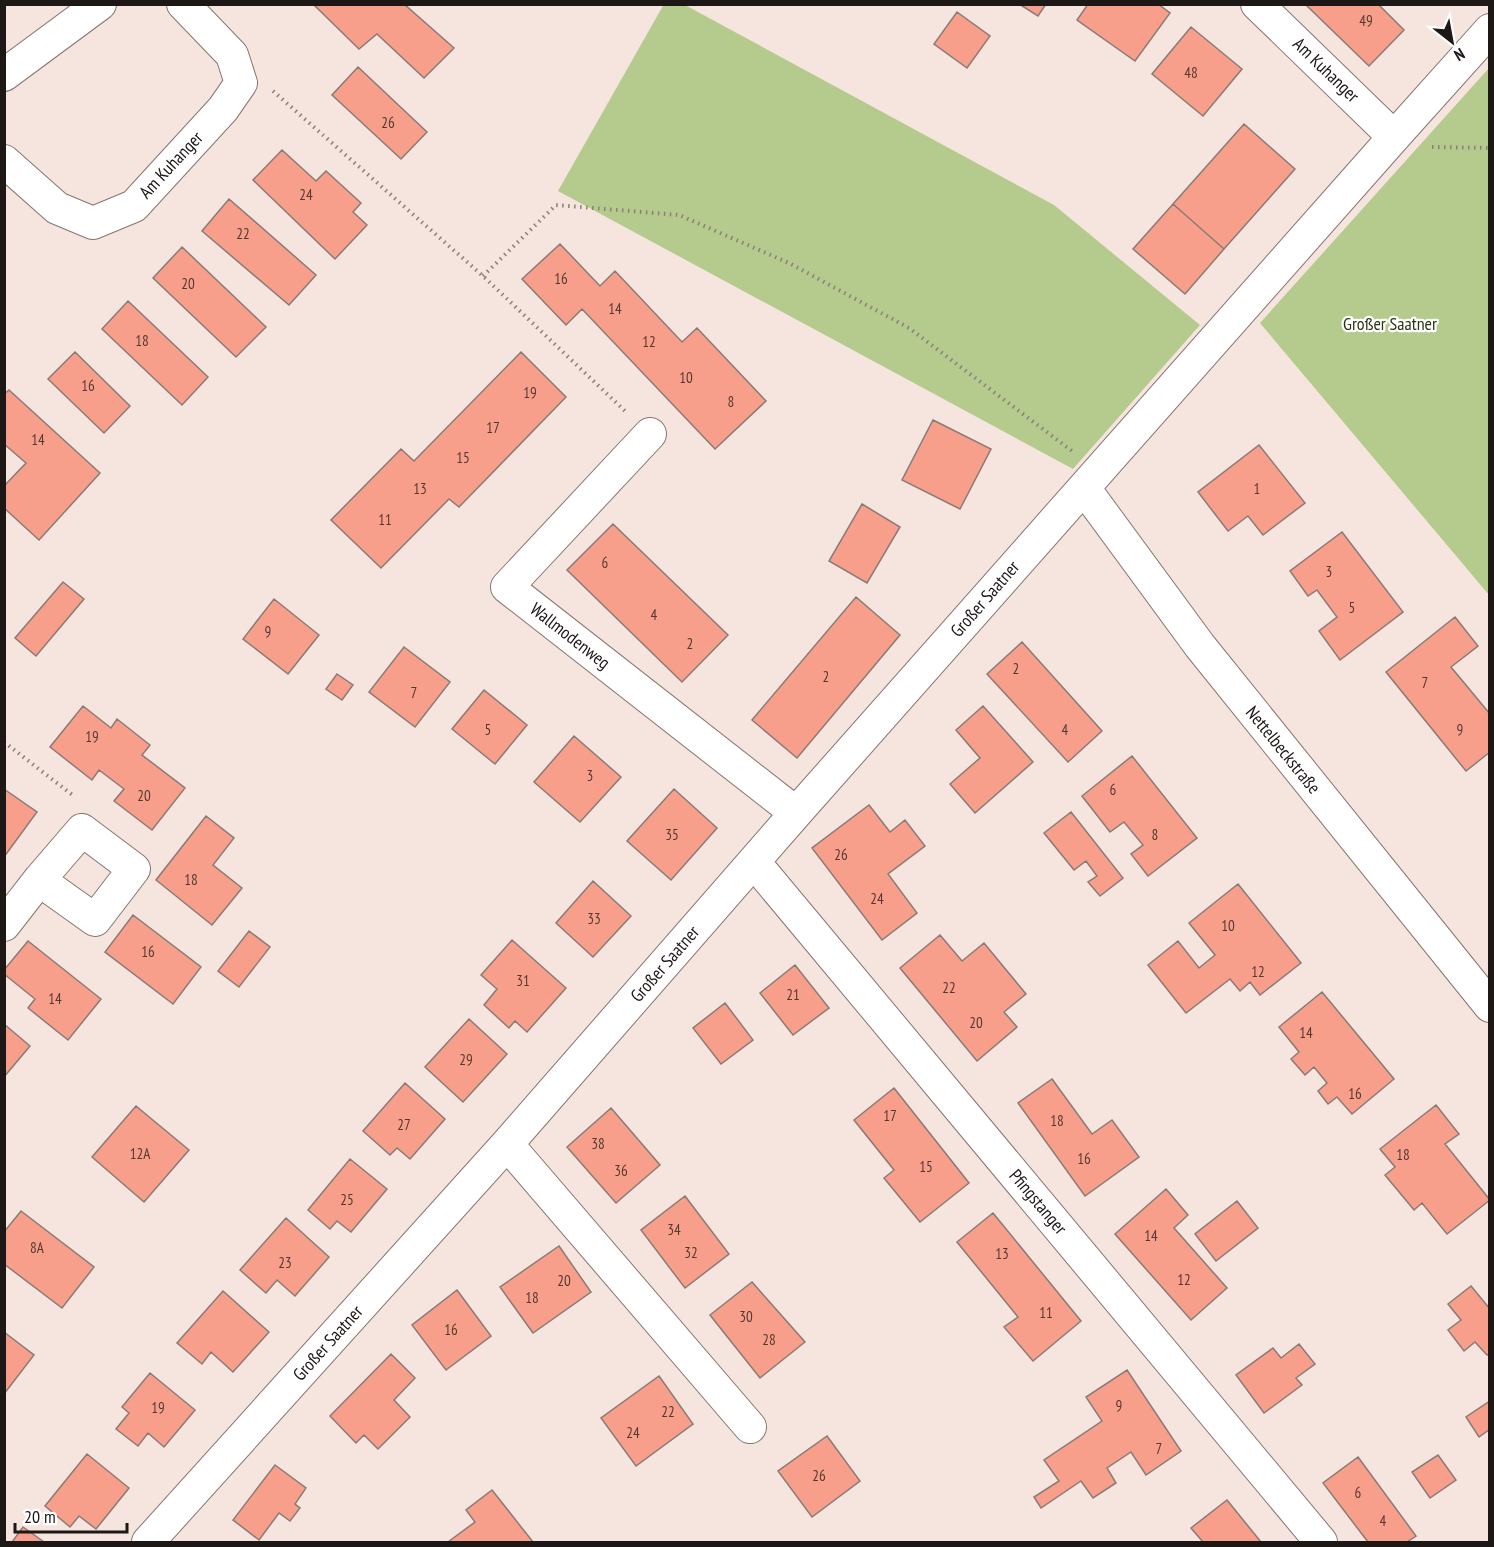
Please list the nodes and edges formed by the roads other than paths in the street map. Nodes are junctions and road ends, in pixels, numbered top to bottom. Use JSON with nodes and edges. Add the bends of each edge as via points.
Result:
{"nodes":[{"id":1,"x":100,"y":4,"type":"edge"},
{"id":2,"x":183,"y":4,"type":"edge"},
{"id":3,"x":1257,"y":4,"type":"edge"},
{"id":4,"x":1490,"y":30,"type":"edge"},
{"id":5,"x":4,"y":75,"type":"edge"},
{"id":6,"x":1394,"y":137,"type":"junction"},
{"id":7,"x":4,"y":161,"type":"edge"},
{"id":8,"x":650,"y":434,"type":"road end"},
{"id":9,"x":1091,"y":480,"type":"junction"},
{"id":10,"x":796,"y":813,"type":"junction"},
{"id":11,"x":754,"y":862,"type":"junction"},
{"id":12,"x":39,"y":880,"type":"junction"},
{"id":13,"x":4,"y":925,"type":"edge"},
{"id":14,"x":1490,"y":1006,"type":"edge"},
{"id":15,"x":507,"y":1144,"type":"junction"},
{"id":16,"x":750,"y":1427,"type":"dead end"},
{"id":17,"x":148,"y":1542,"type":"edge"},
{"id":18,"x":1322,"y":1542,"type":"edge"}],
"edges":[{"from":1,"to":5,"type":"street"},
{"from":2,"to":7,"type":"street","name":"Am Kuhanger","via":[[232,54],[241,83],[223,109],[134,206],[93,223],[57,208]]},
{"from":3,"to":6,"type":"street","name":"Am Kuhanger"},
{"from":4,"to":6,"type":"street","name":"Großer Saatner"},
{"from":6,"to":9,"type":"street","name":"Großer Saatner"},
{"from":8,"to":10,"type":"street","name":"Wallmodenweg","via":[[507,587]]},
{"from":9,"to":10,"type":"street","name":"Großer Saatner"},
{"from":9,"to":14,"type":"street","name":"Nettelbeckstraße","via":[[1200,646]]},
{"from":10,"to":11,"type":"street","name":"Großer Saatner"},
{"from":11,"to":15,"type":"street","name":"Großer Saatner"},
{"from":11,"to":18,"type":"street","name":"Pfingstanger"},
{"from":12,"to":12,"type":"street","via":[[82,830],[134,869],[95,920]]},
{"from":12,"to":13,"type":"street"},
{"from":15,"to":16,"type":"street"},
{"from":15,"to":17,"type":"street","name":"Großer Saatner"}]}
